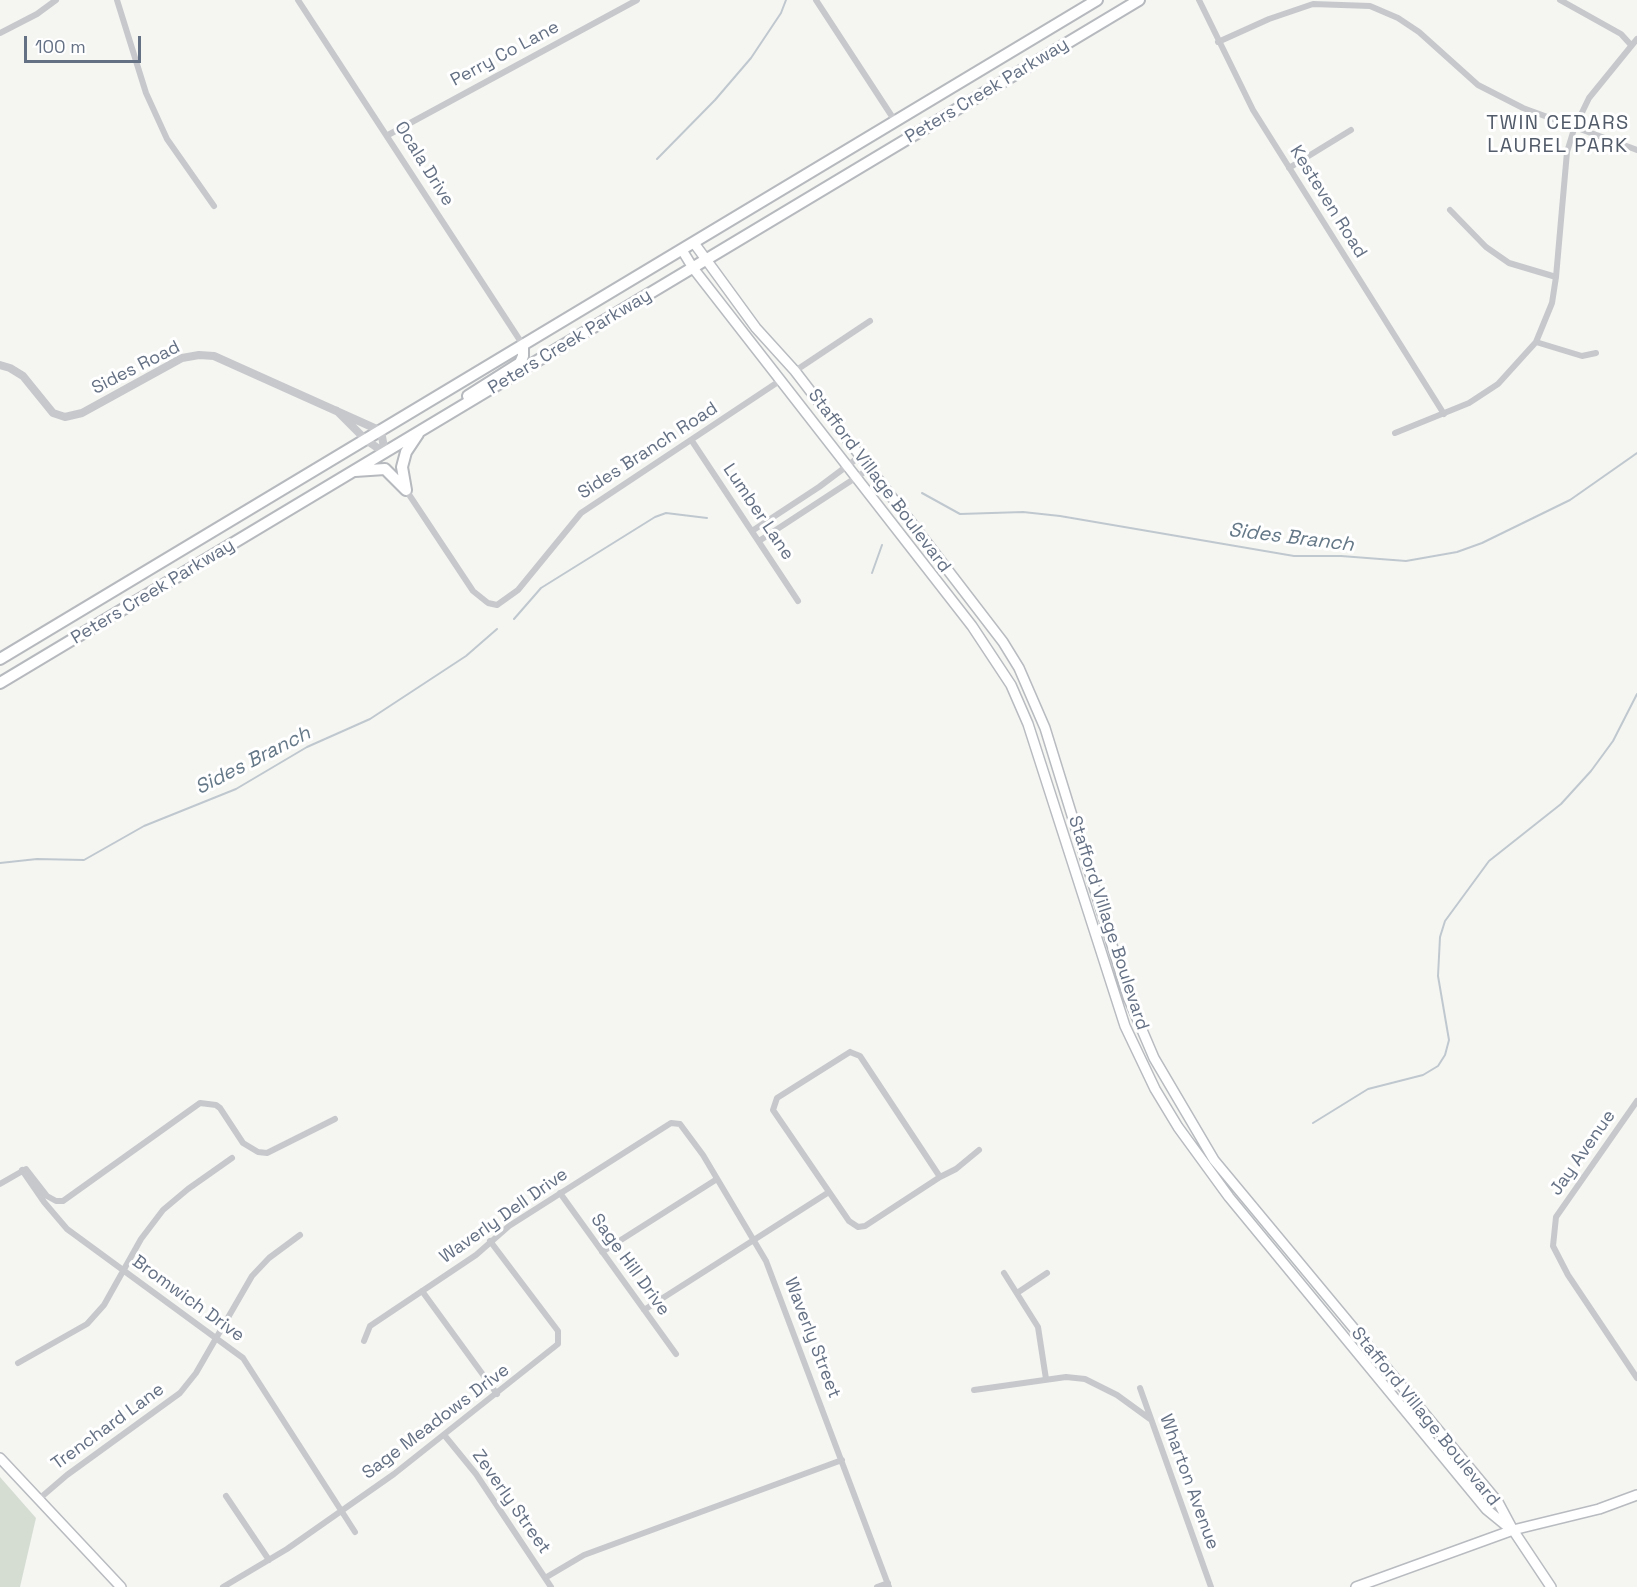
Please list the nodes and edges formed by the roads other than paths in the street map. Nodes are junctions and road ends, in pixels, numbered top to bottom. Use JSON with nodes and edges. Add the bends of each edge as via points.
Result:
{"nodes":[{"id":1,"x":56,"y":0,"type":"edge"},
{"id":2,"x":117,"y":0,"type":"edge"},
{"id":3,"x":298,"y":0,"type":"edge"},
{"id":4,"x":637,"y":0,"type":"edge"},
{"id":5,"x":816,"y":0,"type":"edge"},
{"id":6,"x":1097,"y":0,"type":"edge"},
{"id":7,"x":1139,"y":0,"type":"edge"},
{"id":8,"x":1199,"y":0,"type":"edge"},
{"id":9,"x":1560,"y":0,"type":"edge"},
{"id":10,"x":1370,"y":3,"type":"edge"},
{"id":11,"x":0,"y":33,"type":"edge"},
{"id":12,"x":1637,"y":39,"type":"edge"},
{"id":13,"x":1218,"y":42,"type":"junction"},
{"id":14,"x":1631,"y":45,"type":"junction"},
{"id":15,"x":895,"y":121,"type":"junction"},
{"id":16,"x":1574,"y":129,"type":"junction"},
{"id":17,"x":1352,"y":130,"type":"dead end"},
{"id":18,"x":388,"y":135,"type":"junction"},
{"id":19,"x":1637,"y":150,"type":"edge"},
{"id":20,"x":1289,"y":168,"type":"junction"},
{"id":21,"x":214,"y":206,"type":"dead end"},
{"id":22,"x":1450,"y":210,"type":"dead end"},
{"id":23,"x":694,"y":243,"type":"junction"},
{"id":24,"x":682,"y":250,"type":"junction"},
{"id":25,"x":706,"y":261,"type":"junction"},
{"id":26,"x":693,"y":268,"type":"junction"},
{"id":27,"x":1557,"y":276,"type":"junction"},
{"id":28,"x":870,"y":321,"type":"dead end"},
{"id":29,"x":1536,"y":342,"type":"junction"},
{"id":30,"x":523,"y":345,"type":"junction"},
{"id":31,"x":1596,"y":353,"type":"dead end"},
{"id":32,"x":0,"y":365,"type":"edge"},
{"id":33,"x":795,"y":371,"type":"junction"},
{"id":34,"x":781,"y":381,"type":"junction"},
{"id":35,"x":334,"y":408,"type":"junction"},
{"id":36,"x":453,"y":411,"type":"junction"},
{"id":37,"x":1444,"y":414,"type":"junction"},
{"id":38,"x":381,"y":431,"type":"junction"},
{"id":39,"x":420,"y":432,"type":"junction"},
{"id":40,"x":1395,"y":433,"type":"dead end"},
{"id":41,"x":366,"y":440,"type":"junction"},
{"id":42,"x":692,"y":441,"type":"junction"},
{"id":43,"x":385,"y":453,"type":"junction"},
{"id":44,"x":859,"y":457,"type":"junction"},
{"id":45,"x":847,"y":466,"type":"junction"},
{"id":46,"x":869,"y":469,"type":"junction"},
{"id":47,"x":354,"y":471,"type":"junction"},
{"id":48,"x":856,"y":479,"type":"junction"},
{"id":49,"x":406,"y":490,"type":"junction"},
{"id":50,"x":800,"y":499,"type":"junction"},
{"id":51,"x":807,"y":510,"type":"junction"},
{"id":52,"x":752,"y":531,"type":"junction"},
{"id":53,"x":759,"y":541,"type":"junction"},
{"id":54,"x":798,"y":601,"type":"dead end"},
{"id":55,"x":0,"y":658,"type":"edge"},
{"id":56,"x":0,"y":683,"type":"edge"},
{"id":57,"x":1637,"y":1101,"type":"edge"},
{"id":58,"x":335,"y":1119,"type":"dead end"},
{"id":59,"x":671,"y":1123,"type":"joint"},
{"id":60,"x":979,"y":1150,"type":"dead end"},
{"id":61,"x":232,"y":1158,"type":"dead end"},
{"id":62,"x":22,"y":1170,"type":"junction"},
{"id":63,"x":940,"y":1177,"type":"junction"},
{"id":64,"x":717,"y":1179,"type":"junction"},
{"id":65,"x":1,"y":1183,"type":"edge"},
{"id":66,"x":829,"y":1192,"type":"junction"},
{"id":67,"x":560,"y":1194,"type":"junction"},
{"id":68,"x":300,"y":1235,"type":"dead end"},
{"id":69,"x":490,"y":1241,"type":"junction"},
{"id":70,"x":755,"y":1241,"type":"junction"},
{"id":71,"x":602,"y":1252,"type":"junction"},
{"id":72,"x":124,"y":1270,"type":"junction"},
{"id":73,"x":1004,"y":1273,"type":"dead end"},
{"id":74,"x":1047,"y":1273,"type":"dead end"},
{"id":75,"x":422,"y":1291,"type":"junction"},
{"id":76,"x":1017,"y":1293,"type":"junction"},
{"id":77,"x":644,"y":1310,"type":"junction"},
{"id":78,"x":217,"y":1336,"type":"junction"},
{"id":79,"x":364,"y":1341,"type":"dead end"},
{"id":80,"x":676,"y":1354,"type":"dead end"},
{"id":81,"x":18,"y":1363,"type":"dead end"},
{"id":82,"x":1637,"y":1378,"type":"edge"},
{"id":83,"x":1046,"y":1379,"type":"junction"},
{"id":84,"x":1140,"y":1388,"type":"dead end"},
{"id":85,"x":974,"y":1390,"type":"dead end"},
{"id":86,"x":497,"y":1394,"type":"junction"},
{"id":87,"x":1151,"y":1420,"type":"junction"},
{"id":88,"x":445,"y":1436,"type":"junction"},
{"id":89,"x":0,"y":1458,"type":"edge"},
{"id":90,"x":842,"y":1460,"type":"junction"},
{"id":91,"x":1637,"y":1495,"type":"edge"},
{"id":92,"x":226,"y":1496,"type":"dead end"},
{"id":93,"x":39,"y":1499,"type":"junction"},
{"id":94,"x":342,"y":1511,"type":"junction"},
{"id":95,"x":1513,"y":1530,"type":"junction"},
{"id":96,"x":355,"y":1532,"type":"dead end"},
{"id":97,"x":269,"y":1560,"type":"junction"},
{"id":98,"x":545,"y":1578,"type":"junction"},
{"id":99,"x":1377,"y":1584,"type":"edge"},
{"id":100,"x":888,"y":1585,"type":"edge"},
{"id":101,"x":121,"y":1587,"type":"edge"},
{"id":102,"x":223,"y":1587,"type":"edge"},
{"id":103,"x":551,"y":1587,"type":"edge"},
{"id":104,"x":877,"y":1587,"type":"edge"},
{"id":105,"x":1211,"y":1587,"type":"edge"},
{"id":106,"x":1356,"y":1587,"type":"edge"},
{"id":107,"x":1551,"y":1587,"type":"edge"}],
"edges":[{"from":1,"to":11,"type":"street"},
{"from":2,"to":21,"type":"street","via":[[146,93],[167,139]]},
{"from":3,"to":18,"type":"street","name":"Ocala Drive"},
{"from":4,"to":18,"type":"street","name":"Perry Co Lane"},
{"from":5,"to":15,"type":"street"},
{"from":6,"to":15,"type":"main road","name":"Peters Creek Parkway"},
{"from":7,"to":25,"type":"main road","name":"Peters Creek Parkway"},
{"from":8,"to":13,"type":"street","name":"Kesteven Road"},
{"from":9,"to":14,"type":"street","via":[[1621,34]]},
{"from":10,"to":13,"type":"street","via":[[1312,4]]},
{"from":10,"to":16,"type":"street","via":[[1419,32],[1478,85]]},
{"from":12,"to":14,"type":"street"},
{"from":13,"to":20,"type":"street","name":"Kesteven Road","via":[[1252,110]]},
{"from":14,"to":16,"type":"street","via":[[1589,98]]},
{"from":15,"to":23,"type":"main road","name":"Peters Creek Parkway"},
{"from":16,"to":19,"type":"street"},
{"from":16,"to":27,"type":"street","via":[[1567,152]]},
{"from":17,"to":20,"type":"street"},
{"from":18,"to":30,"type":"street","name":"Ocala Drive"},
{"from":20,"to":37,"type":"street","name":"Kesteven Road"},
{"from":22,"to":27,"type":"street","via":[[1486,247],[1509,263]]},
{"from":23,"to":24,"type":"main road","name":"Peters Creek Parkway"},
{"from":23,"to":25,"type":"main road","name":"Stafford Village Boulevard"},
{"from":24,"to":26,"type":"main road","name":"Stafford Village Boulevard"},
{"from":24,"to":30,"type":"main road","name":"Peters Creek Parkway"},
{"from":25,"to":26,"type":"main road","name":"Peters Creek Parkway"},
{"from":25,"to":33,"type":"main road","name":"Stafford Village Boulevard","via":[[756,328]]},
{"from":26,"to":34,"type":"main road","name":"Stafford Village Boulevard"},
{"from":26,"to":36,"type":"main road","name":"Peters Creek Parkway"},
{"from":27,"to":29,"type":"street","via":[[1552,303]]},
{"from":28,"to":33,"type":"street"},
{"from":29,"to":31,"type":"street","via":[[1582,356]]},
{"from":29,"to":37,"type":"street","via":[[1498,384]]},
{"from":30,"to":36,"type":"main road","via":[[520,363],[472,392]]},
{"from":30,"to":38,"type":"main road","name":"Peters Creek Parkway"},
{"from":32,"to":35,"type":"street","name":"Sides Road","via":[[23,376],[53,413],[65,417],[82,413],[166,365],[199,355],[236,363]]},
{"from":33,"to":44,"type":"main road","name":"Stafford Village Boulevard"},
{"from":34,"to":42,"type":"street","name":"Sides Branch Road"},
{"from":34,"to":45,"type":"main road","name":"Stafford Village Boulevard"},
{"from":35,"to":38,"type":"street","name":"Sides Road"},
{"from":35,"to":41,"type":"street","name":"Sides Road"},
{"from":36,"to":39,"type":"main road","name":"Peters Creek Parkway"},
{"from":37,"to":40,"type":"street"},
{"from":38,"to":41,"type":"main road","name":"Peters Creek Parkway"},
{"from":38,"to":43,"type":"street"},
{"from":39,"to":43,"type":"main road","name":"Peters Creek Parkway"},
{"from":39,"to":49,"type":"main road","via":[[406,452],[402,467]]},
{"from":41,"to":43,"type":"street","name":"Sides Road"},
{"from":41,"to":55,"type":"main road","name":"Peters Creek Parkway"},
{"from":42,"to":49,"type":"street","name":"Sides Branch Road","via":[[581,513],[518,590],[497,605],[473,591]]},
{"from":42,"to":52,"type":"street","name":"Lumber Lane"},
{"from":43,"to":47,"type":"main road","name":"Peters Creek Parkway"},
{"from":44,"to":45,"type":"street"},
{"from":44,"to":46,"type":"main road","name":"Stafford Village Boulevard"},
{"from":45,"to":48,"type":"main road","name":"Stafford Village Boulevard"},
{"from":45,"to":50,"type":"street"},
{"from":46,"to":48,"type":"street"},
{"from":46,"to":95,"type":"main road","name":"Stafford Village Boulevard","via":[[1003,642],[1030,690],[1128,997],[1154,1058],[1197,1132],[1214,1160],[1498,1502]]},
{"from":47,"to":49,"type":"main road","via":[[385,469]]},
{"from":47,"to":56,"type":"main road","name":"Peters Creek Parkway"},
{"from":48,"to":51,"type":"street"},
{"from":48,"to":95,"type":"main road","name":"Stafford Village Boulevard","via":[[972,626],[1011,685],[1028,724],[1122,1017],[1155,1089],[1178,1127],[1228,1197],[1479,1500]]},
{"from":50,"to":51,"type":"street"},
{"from":50,"to":52,"type":"street"},
{"from":51,"to":53,"type":"street"},
{"from":52,"to":53,"type":"street","name":"Lumber Lane"},
{"from":53,"to":54,"type":"street","name":"Lumber Lane"},
{"from":57,"to":82,"type":"street","name":"Jay Avenue","via":[[1556,1217],[1553,1246]]},
{"from":58,"to":62,"type":"street","via":[[267,1153],[258,1152],[243,1143],[216,1104],[200,1103],[63,1201],[50,1198],[29,1170]]},
{"from":59,"to":64,"type":"street","name":"Waverly Street","via":[[680,1124],[687,1132]]},
{"from":59,"to":67,"type":"street","name":"Waverly Dell Drive"},
{"from":60,"to":63,"type":"street"},
{"from":61,"to":72,"type":"street","via":[[163,1210]]},
{"from":62,"to":65,"type":"street"},
{"from":62,"to":72,"type":"street","name":"Bromwich Drive","via":[[67,1229]]},
{"from":63,"to":66,"type":"street","via":[[865,1226],[853,1225]]},
{"from":63,"to":66,"type":"street","via":[[860,1056],[850,1052],[773,1104],[776,1116]]},
{"from":64,"to":70,"type":"street","name":"Waverly Street"},
{"from":64,"to":71,"type":"street"},
{"from":66,"to":70,"type":"street"},
{"from":67,"to":69,"type":"street","name":"Waverly Dell Drive"},
{"from":67,"to":71,"type":"street","name":"Sage Hill Drive"},
{"from":68,"to":78,"type":"street","name":"Trenchard Lane","via":[[260,1266]]},
{"from":69,"to":75,"type":"street","name":"Waverly Dell Drive"},
{"from":69,"to":86,"type":"street","name":"Sage Meadows Drive","via":[[558,1330],[560,1339],[554,1349]]},
{"from":70,"to":77,"type":"street"},
{"from":70,"to":90,"type":"street","name":"Waverly Street","via":[[780,1293]]},
{"from":71,"to":77,"type":"street","name":"Sage Hill Drive"},
{"from":72,"to":78,"type":"street","name":"Bromwich Drive"},
{"from":72,"to":81,"type":"street","via":[[104,1305],[87,1324]]},
{"from":73,"to":76,"type":"street"},
{"from":74,"to":76,"type":"street"},
{"from":75,"to":79,"type":"street","name":"Waverly Dell Drive","via":[[370,1326]]},
{"from":75,"to":86,"type":"street"},
{"from":76,"to":83,"type":"street","via":[[1038,1327]]},
{"from":77,"to":80,"type":"street","name":"Sage Hill Drive"},
{"from":78,"to":93,"type":"street","name":"Trenchard Lane","via":[[180,1393],[67,1474]]},
{"from":78,"to":94,"type":"street","name":"Bromwich Drive","via":[[249,1364]]},
{"from":83,"to":85,"type":"street"},
{"from":83,"to":87,"type":"street","via":[[1091,1381]]},
{"from":84,"to":87,"type":"street","name":"Wharton Avenue"},
{"from":86,"to":88,"type":"street","name":"Sage Meadows Drive"},
{"from":87,"to":105,"type":"street","name":"Wharton Avenue"},
{"from":88,"to":94,"type":"street","name":"Sage Meadows Drive"},
{"from":88,"to":98,"type":"street","name":"Zeverly Street","via":[[476,1474]]},
{"from":89,"to":93,"type":"main road"},
{"from":90,"to":98,"type":"street","via":[[584,1555]]},
{"from":90,"to":100,"type":"street","name":"Waverly Street"},
{"from":91,"to":95,"type":"main road","via":[[1599,1509]]},
{"from":92,"to":97,"type":"street"},
{"from":93,"to":101,"type":"main road"},
{"from":94,"to":96,"type":"street","name":"Bromwich Drive"},
{"from":94,"to":97,"type":"street","name":"Sage Meadows Drive"},
{"from":95,"to":99,"type":"main road"},
{"from":95,"to":107,"type":"main road"},
{"from":97,"to":102,"type":"street","name":"Sage Meadows Drive"},
{"from":98,"to":103,"type":"street","name":"Zeverly Street"},
{"from":99,"to":106,"type":"main road"},
{"from":100,"to":104,"type":"street"}]}
